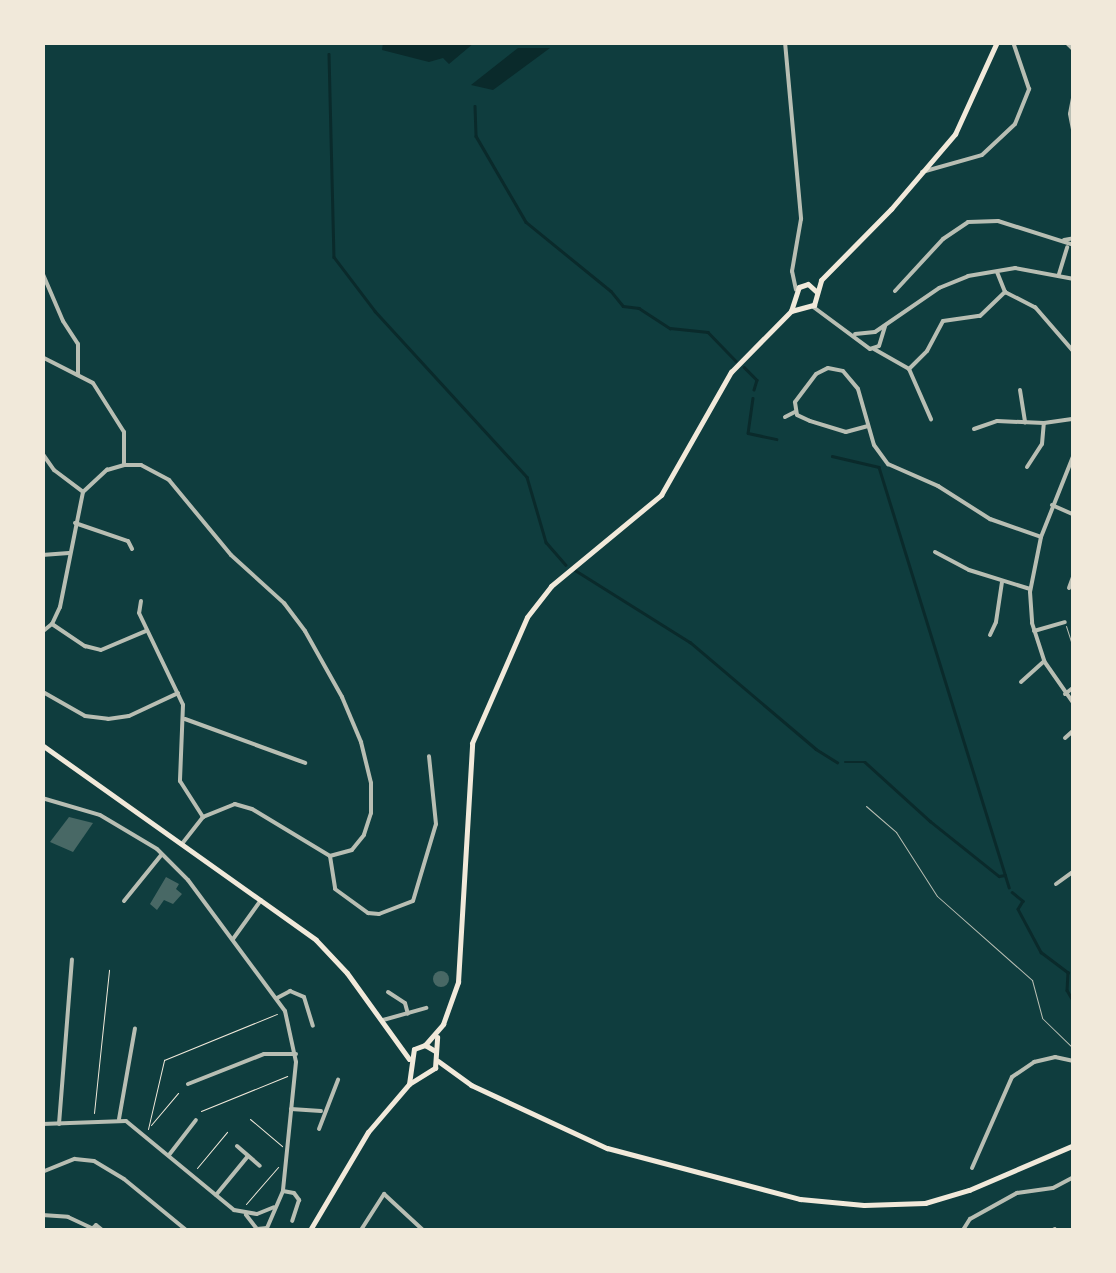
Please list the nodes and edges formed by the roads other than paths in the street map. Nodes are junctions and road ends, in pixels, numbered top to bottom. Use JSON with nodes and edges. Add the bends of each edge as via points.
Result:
{"nodes":[{"id":1,"x":785,"y":42,"type":"edge"},
{"id":2,"x":997,"y":42,"type":"edge"},
{"id":3,"x":1012,"y":42,"type":"edge"},
{"id":4,"x":1066,"y":42,"type":"edge"},
{"id":5,"x":1074,"y":50,"type":"edge"},
{"id":6,"x":1074,"y":92,"type":"edge"},
{"id":7,"x":1074,"y":134,"type":"edge"},
{"id":8,"x":922,"y":172,"type":"junction"},
{"id":9,"x":1073,"y":236,"type":"edge"},
{"id":10,"x":1064,"y":240,"type":"junction"},
{"id":11,"x":1070,"y":246,"type":"edge"},
{"id":12,"x":997,"y":270,"type":"junction"},
{"id":13,"x":792,"y":271,"type":"junction"},
{"id":14,"x":42,"y":272,"type":"edge"},
{"id":15,"x":1059,"y":274,"type":"junction"},
{"id":16,"x":1074,"y":279,"type":"edge"},
{"id":17,"x":821,"y":280,"type":"junction"},
{"id":18,"x":806,"y":284,"type":"junction"},
{"id":19,"x":796,"y":290,"type":"junction"},
{"id":20,"x":895,"y":291,"type":"dead end"},
{"id":21,"x":1005,"y":292,"type":"junction"},
{"id":22,"x":817,"y":296,"type":"junction"},
{"id":23,"x":795,"y":299,"type":"junction"},
{"id":24,"x":812,"y":306,"type":"junction"},
{"id":25,"x":802,"y":307,"type":"junction"},
{"id":26,"x":820,"y":309,"type":"junction"},
{"id":27,"x":791,"y":311,"type":"junction"},
{"id":28,"x":854,"y":334,"type":"junction"},
{"id":29,"x":876,"y":336,"type":"junction"},
{"id":30,"x":864,"y":341,"type":"junction"},
{"id":31,"x":874,"y":349,"type":"junction"},
{"id":32,"x":886,"y":352,"type":"junction"},
{"id":33,"x":1074,"y":352,"type":"edge"},
{"id":34,"x":42,"y":358,"type":"edge"},
{"id":35,"x":909,"y":369,"type":"junction"},
{"id":36,"x":78,"y":375,"type":"junction"},
{"id":37,"x":1020,"y":390,"type":"dead end"},
{"id":38,"x":795,"y":412,"type":"junction"},
{"id":39,"x":785,"y":416,"type":"dead end"},
{"id":40,"x":931,"y":419,"type":"dead end"},
{"id":41,"x":1074,"y":419,"type":"edge"},
{"id":42,"x":1025,"y":422,"type":"junction"},
{"id":43,"x":1044,"y":424,"type":"junction"},
{"id":44,"x":868,"y":426,"type":"junction"},
{"id":45,"x":974,"y":429,"type":"dead end"},
{"id":46,"x":42,"y":453,"type":"edge"},
{"id":47,"x":1074,"y":454,"type":"edge"},
{"id":48,"x":124,"y":465,"type":"junction"},
{"id":49,"x":1027,"y":467,"type":"dead end"},
{"id":50,"x":84,"y":492,"type":"junction"},
{"id":51,"x":1052,"y":505,"type":"junction"},
{"id":52,"x":1074,"y":515,"type":"edge"},
{"id":53,"x":75,"y":524,"type":"junction"},
{"id":54,"x":133,"y":533,"type":"dead end"},
{"id":55,"x":1041,"y":537,"type":"junction"},
{"id":56,"x":128,"y":541,"type":"junction"},
{"id":57,"x":132,"y":549,"type":"dead end"},
{"id":58,"x":935,"y":552,"type":"dead end"},
{"id":59,"x":70,"y":553,"type":"junction"},
{"id":60,"x":42,"y":554,"type":"edge"},
{"id":61,"x":945,"y":557,"type":"junction"},
{"id":62,"x":940,"y":565,"type":"dead end"},
{"id":63,"x":1074,"y":574,"type":"edge"},
{"id":64,"x":1002,"y":582,"type":"junction"},
{"id":65,"x":1069,"y":588,"type":"dead end"},
{"id":66,"x":1030,"y":589,"type":"junction"},
{"id":67,"x":141,"y":601,"type":"dead end"},
{"id":68,"x":127,"y":609,"type":"dead end"},
{"id":69,"x":138,"y":613,"type":"junction"},
{"id":70,"x":1064,"y":613,"type":"dead end"},
{"id":71,"x":996,"y":622,"type":"junction"},
{"id":72,"x":1065,"y":622,"type":"junction"},
{"id":73,"x":52,"y":624,"type":"junction"},
{"id":74,"x":1005,"y":624,"type":"dead end"},
{"id":75,"x":147,"y":631,"type":"junction"},
{"id":76,"x":1034,"y":631,"type":"junction"},
{"id":77,"x":42,"y":632,"type":"edge"},
{"id":78,"x":990,"y":635,"type":"dead end"},
{"id":79,"x":1072,"y":644,"type":"edge"},
{"id":80,"x":1044,"y":662,"type":"junction"},
{"id":81,"x":1029,"y":674,"type":"junction"},
{"id":82,"x":1035,"y":680,"type":"dead end"},
{"id":83,"x":1021,"y":682,"type":"dead end"},
{"id":84,"x":1074,"y":687,"type":"edge"},
{"id":85,"x":43,"y":692,"type":"edge"},
{"id":86,"x":178,"y":692,"type":"junction"},
{"id":87,"x":1064,"y":694,"type":"junction"},
{"id":88,"x":1074,"y":704,"type":"edge"},
{"id":89,"x":185,"y":720,"type":"junction"},
{"id":90,"x":1074,"y":730,"type":"edge"},
{"id":91,"x":1065,"y":738,"type":"dead end"},
{"id":92,"x":42,"y":745,"type":"edge"},
{"id":93,"x":429,"y":756,"type":"dead end"},
{"id":94,"x":305,"y":763,"type":"dead end"},
{"id":95,"x":42,"y":798,"type":"edge"},
{"id":96,"x":866,"y":806,"type":"dead end"},
{"id":97,"x":202,"y":817,"type":"junction"},
{"id":98,"x":182,"y":844,"type":"junction"},
{"id":99,"x":162,"y":854,"type":"junction"},
{"id":100,"x":330,"y":856,"type":"junction"},
{"id":101,"x":1074,"y":871,"type":"edge"},
{"id":102,"x":1056,"y":884,"type":"dead end"},
{"id":103,"x":261,"y":900,"type":"junction"},
{"id":104,"x":124,"y":901,"type":"dead end"},
{"id":105,"x":233,"y":939,"type":"junction"},
{"id":106,"x":72,"y":960,"type":"dead end"},
{"id":107,"x":388,"y":992,"type":"dead end"},
{"id":108,"x":277,"y":998,"type":"junction"},
{"id":109,"x":426,"y":1008,"type":"dead end"},
{"id":110,"x":408,"y":1014,"type":"junction"},
{"id":111,"x":380,"y":1022,"type":"junction"},
{"id":112,"x":313,"y":1026,"type":"dead end"},
{"id":113,"x":135,"y":1028,"type":"dead end"},
{"id":114,"x":437,"y":1034,"type":"junction"},
{"id":115,"x":425,"y":1045,"type":"junction"},
{"id":116,"x":402,"y":1046,"type":"junction"},
{"id":117,"x":416,"y":1047,"type":"junction"},
{"id":118,"x":1074,"y":1048,"type":"edge"},
{"id":119,"x":435,"y":1051,"type":"junction"},
{"id":120,"x":296,"y":1054,"type":"junction"},
{"id":121,"x":438,"y":1060,"type":"junction"},
{"id":122,"x":1074,"y":1061,"type":"edge"},
{"id":123,"x":410,"y":1063,"type":"junction"},
{"id":124,"x":432,"y":1071,"type":"junction"},
{"id":125,"x":424,"y":1074,"type":"junction"},
{"id":126,"x":453,"y":1074,"type":"junction"},
{"id":127,"x":338,"y":1080,"type":"dead end"},
{"id":128,"x":188,"y":1084,"type":"dead end"},
{"id":129,"x":409,"y":1084,"type":"junction"},
{"id":130,"x":291,"y":1108,"type":"junction"},
{"id":131,"x":324,"y":1112,"type":"junction"},
{"id":132,"x":120,"y":1119,"type":"junction"},
{"id":133,"x":196,"y":1120,"type":"dead end"},
{"id":134,"x":42,"y":1124,"type":"edge"},
{"id":135,"x":59,"y":1124,"type":"junction"},
{"id":136,"x":318,"y":1130,"type":"dead end"},
{"id":137,"x":1074,"y":1145,"type":"edge"},
{"id":138,"x":237,"y":1146,"type":"dead end"},
{"id":139,"x":169,"y":1155,"type":"junction"},
{"id":140,"x":248,"y":1156,"type":"junction"},
{"id":141,"x":260,"y":1166,"type":"dead end"},
{"id":142,"x":972,"y":1168,"type":"dead end"},
{"id":143,"x":42,"y":1172,"type":"edge"},
{"id":144,"x":1074,"y":1176,"type":"edge"},
{"id":145,"x":282,"y":1191,"type":"junction"},
{"id":146,"x":216,"y":1195,"type":"junction"},
{"id":147,"x":274,"y":1207,"type":"junction"},
{"id":148,"x":259,"y":1214,"type":"junction"},
{"id":149,"x":42,"y":1215,"type":"edge"},
{"id":150,"x":246,"y":1215,"type":"junction"},
{"id":151,"x":270,"y":1219,"type":"junction"},
{"id":152,"x":292,"y":1221,"type":"dead end"},
{"id":153,"x":257,"y":1228,"type":"edge"},
{"id":154,"x":92,"y":1229,"type":"edge"},
{"id":155,"x":102,"y":1230,"type":"edge"},
{"id":156,"x":186,"y":1230,"type":"edge"},
{"id":157,"x":310,"y":1230,"type":"edge"},
{"id":158,"x":361,"y":1230,"type":"edge"},
{"id":159,"x":423,"y":1230,"type":"edge"},
{"id":160,"x":963,"y":1230,"type":"edge"}],
"edges":[{"from":1,"to":13,"type":"street","via":[[800,219]]},
{"from":2,"to":8,"type":"main road","via":[[954,134]]},
{"from":3,"to":8,"type":"street","via":[[1029,89],[1015,124],[982,156]]},
{"from":4,"to":5,"type":"street"},
{"from":6,"to":7,"type":"street"},
{"from":8,"to":17,"type":"main road"},
{"from":9,"to":10,"type":"street"},
{"from":10,"to":11,"type":"street"},
{"from":10,"to":20,"type":"street","via":[[991,220],[968,222],[936,245]]},
{"from":11,"to":15,"type":"street"},
{"from":12,"to":15,"type":"street"},
{"from":12,"to":21,"type":"street"},
{"from":12,"to":29,"type":"street","via":[[939,288]]},
{"from":13,"to":18,"type":"street"},
{"from":13,"to":19,"type":"street"},
{"from":14,"to":36,"type":"street","via":[[78,344]]},
{"from":15,"to":16,"type":"street"},
{"from":17,"to":18,"type":"main road"},
{"from":17,"to":22,"type":"main road"},
{"from":18,"to":19,"type":"main road"},
{"from":18,"to":22,"type":"main road"},
{"from":19,"to":23,"type":"main road"},
{"from":21,"to":33,"type":"street","via":[[1035,307]]},
{"from":21,"to":35,"type":"street","via":[[980,316],[943,321],[928,351]]},
{"from":22,"to":24,"type":"main road"},
{"from":22,"to":26,"type":"street"},
{"from":23,"to":25,"type":"main road"},
{"from":23,"to":27,"type":"main road"},
{"from":24,"to":25,"type":"main road"},
{"from":24,"to":26,"type":"street"},
{"from":25,"to":27,"type":"main road"},
{"from":26,"to":28,"type":"street"},
{"from":27,"to":114,"type":"main road","via":[[732,372],[661,496],[550,586],[527,617],[472,744],[458,982]]},
{"from":28,"to":29,"type":"street"},
{"from":28,"to":30,"type":"street"},
{"from":29,"to":30,"type":"street"},
{"from":29,"to":31,"type":"street"},
{"from":29,"to":32,"type":"street"},
{"from":30,"to":31,"type":"street"},
{"from":31,"to":32,"type":"street"},
{"from":32,"to":35,"type":"street"},
{"from":34,"to":36,"type":"street"},
{"from":35,"to":40,"type":"street"},
{"from":36,"to":48,"type":"street","via":[[93,382],[119,421]]},
{"from":37,"to":42,"type":"street"},
{"from":38,"to":39,"type":"street"},
{"from":38,"to":44,"type":"street","via":[[841,431]]},
{"from":38,"to":44,"type":"street","via":[[811,378],[834,368],[856,384]]},
{"from":41,"to":43,"type":"street"},
{"from":42,"to":43,"type":"street"},
{"from":42,"to":45,"type":"street"},
{"from":43,"to":49,"type":"street","via":[[1042,444]]},
{"from":44,"to":55,"type":"street","via":[[876,451],[892,467],[990,519]]},
{"from":46,"to":50,"type":"street"},
{"from":47,"to":51,"type":"street"},
{"from":48,"to":50,"type":"street"},
{"from":48,"to":100,"type":"street","via":[[170,480],[231,555],[284,603],[337,686],[361,742],[371,813],[352,850]]},
{"from":50,"to":53,"type":"street"},
{"from":51,"to":52,"type":"street"},
{"from":51,"to":55,"type":"street"},
{"from":53,"to":56,"type":"street"},
{"from":53,"to":59,"type":"street"},
{"from":54,"to":56,"type":"street"},
{"from":55,"to":66,"type":"street"},
{"from":56,"to":57,"type":"street"},
{"from":58,"to":61,"type":"street"},
{"from":59,"to":60,"type":"street"},
{"from":59,"to":73,"type":"street"},
{"from":61,"to":62,"type":"street"},
{"from":61,"to":64,"type":"street"},
{"from":63,"to":65,"type":"street"},
{"from":64,"to":66,"type":"street"},
{"from":64,"to":71,"type":"street"},
{"from":66,"to":76,"type":"street"},
{"from":67,"to":69,"type":"street"},
{"from":68,"to":69,"type":"street"},
{"from":69,"to":75,"type":"street"},
{"from":70,"to":72,"type":"lane"},
{"from":71,"to":74,"type":"street"},
{"from":71,"to":78,"type":"street"},
{"from":72,"to":76,"type":"street"},
{"from":72,"to":79,"type":"lane"},
{"from":73,"to":75,"type":"street","via":[[101,650]]},
{"from":73,"to":77,"type":"street"},
{"from":75,"to":86,"type":"street"},
{"from":76,"to":80,"type":"street"},
{"from":80,"to":81,"type":"street"},
{"from":80,"to":87,"type":"street"},
{"from":81,"to":82,"type":"street"},
{"from":81,"to":83,"type":"street"},
{"from":84,"to":87,"type":"street"},
{"from":85,"to":86,"type":"street","via":[[85,716],[108,719]]},
{"from":86,"to":89,"type":"street"},
{"from":87,"to":88,"type":"street"},
{"from":89,"to":94,"type":"street"},
{"from":89,"to":97,"type":"street","via":[[180,780]]},
{"from":90,"to":91,"type":"street"},
{"from":92,"to":98,"type":"main road"},
{"from":93,"to":100,"type":"street","via":[[436,824],[413,901],[368,913],[335,889]]},
{"from":95,"to":99,"type":"street","via":[[100,815]]},
{"from":96,"to":118,"type":"lane","via":[[896,832],[937,896],[1032,980],[1042,1018]]},
{"from":97,"to":98,"type":"street"},
{"from":97,"to":100,"type":"street","via":[[244,805]]},
{"from":98,"to":103,"type":"main road"},
{"from":99,"to":104,"type":"street"},
{"from":99,"to":105,"type":"street"},
{"from":101,"to":102,"type":"street"},
{"from":103,"to":105,"type":"street"},
{"from":103,"to":111,"type":"main road","via":[[327,950]]},
{"from":105,"to":108,"type":"street"},
{"from":106,"to":135,"type":"street"},
{"from":107,"to":110,"type":"street","via":[[405,1003]]},
{"from":108,"to":112,"type":"street","via":[[290,991],[304,996]]},
{"from":108,"to":120,"type":"street"},
{"from":109,"to":110,"type":"street"},
{"from":110,"to":111,"type":"street"},
{"from":111,"to":116,"type":"main road"},
{"from":113,"to":132,"type":"street"},
{"from":114,"to":115,"type":"main road"},
{"from":114,"to":119,"type":"main road"},
{"from":115,"to":117,"type":"main road"},
{"from":115,"to":119,"type":"main road"},
{"from":116,"to":117,"type":"main road"},
{"from":116,"to":123,"type":"main road"},
{"from":117,"to":123,"type":"main road"},
{"from":119,"to":121,"type":"main road"},
{"from":120,"to":128,"type":"street","via":[[264,1054]]},
{"from":120,"to":130,"type":"street"},
{"from":121,"to":124,"type":"main road"},
{"from":121,"to":126,"type":"main road"},
{"from":122,"to":142,"type":"street","via":[[1034,1062],[1012,1077]]},
{"from":123,"to":125,"type":"main road"},
{"from":123,"to":129,"type":"main road"},
{"from":124,"to":125,"type":"main road"},
{"from":124,"to":126,"type":"main road"},
{"from":125,"to":129,"type":"main road"},
{"from":126,"to":137,"type":"main road","via":[[606,1148],[832,1202],[895,1206],[947,1198]]},
{"from":127,"to":131,"type":"street"},
{"from":129,"to":157,"type":"main road","via":[[368,1132]]},
{"from":130,"to":131,"type":"street"},
{"from":130,"to":145,"type":"street"},
{"from":131,"to":136,"type":"street"},
{"from":132,"to":135,"type":"street"},
{"from":132,"to":139,"type":"street"},
{"from":133,"to":139,"type":"street"},
{"from":134,"to":135,"type":"street"},
{"from":138,"to":140,"type":"street"},
{"from":139,"to":146,"type":"street"},
{"from":140,"to":141,"type":"street"},
{"from":140,"to":146,"type":"street"},
{"from":143,"to":156,"type":"street","via":[[75,1158],[94,1161]]},
{"from":144,"to":160,"type":"street","via":[[1050,1189],[1017,1192]]},
{"from":145,"to":147,"type":"street"},
{"from":145,"to":152,"type":"street","via":[[299,1200]]},
{"from":146,"to":150,"type":"street"},
{"from":147,"to":148,"type":"street"},
{"from":147,"to":151,"type":"street"},
{"from":148,"to":150,"type":"street"},
{"from":148,"to":151,"type":"street"},
{"from":148,"to":153,"type":"street"},
{"from":149,"to":154,"type":"street","via":[[68,1217]]},
{"from":150,"to":153,"type":"street"},
{"from":151,"to":153,"type":"street"},
{"from":154,"to":155,"type":"street"},
{"from":158,"to":159,"type":"street","via":[[384,1194]]}]}
